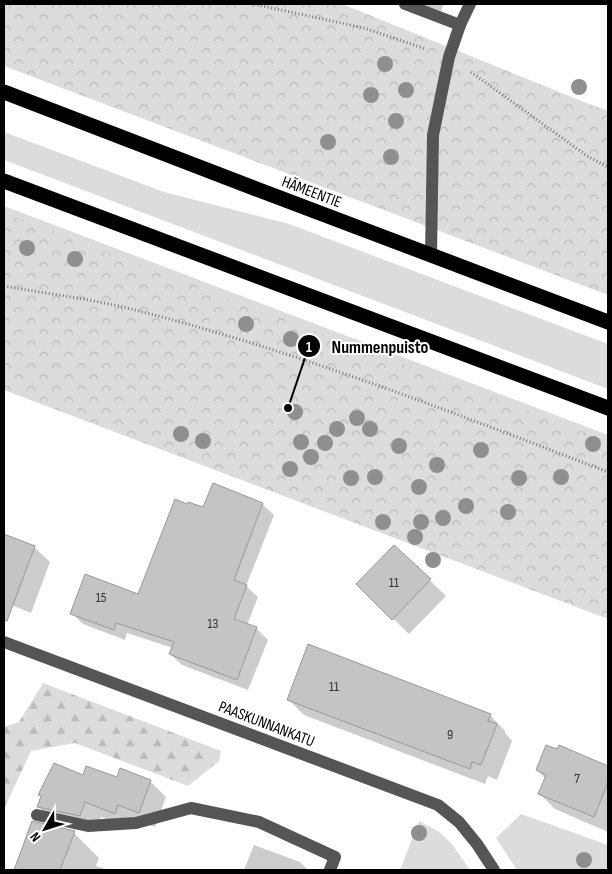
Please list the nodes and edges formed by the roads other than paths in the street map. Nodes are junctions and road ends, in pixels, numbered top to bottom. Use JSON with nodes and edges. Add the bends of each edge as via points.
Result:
{"nodes":[{"id":1,"x":405,"y":4,"type":"edge"},
{"id":2,"x":470,"y":4,"type":"edge"},
{"id":3,"x":460,"y":25,"type":"junction"},
{"id":4,"x":4,"y":92,"type":"edge"},
{"id":5,"x":4,"y":181,"type":"edge"},
{"id":6,"x":431,"y":255,"type":"junction"},
{"id":7,"x":608,"y":322,"type":"edge"},
{"id":8,"x":608,"y":408,"type":"edge"},
{"id":9,"x":4,"y":642,"type":"edge"},
{"id":10,"x":37,"y":815,"type":"dead end"},
{"id":11,"x":330,"y":870,"type":"edge"},
{"id":12,"x":494,"y":870,"type":"edge"}],
"edges":[{"from":1,"to":3,"type":"street"},
{"from":2,"to":3,"type":"street"},
{"from":3,"to":6,"type":"street","via":[[449,57],[433,135]]},
{"from":4,"to":6,"type":"highway","name":"HÄMEENTIE"},
{"from":5,"to":8,"type":"highway"},
{"from":6,"to":7,"type":"highway","name":"HÄMEENTIE"},
{"from":9,"to":12,"type":"street","name":"PAASKUNNANKATU","via":[[438,805],[459,822]]},
{"from":10,"to":11,"type":"street","via":[[88,826],[136,823],[191,808],[268,826],[335,857]]}]}
